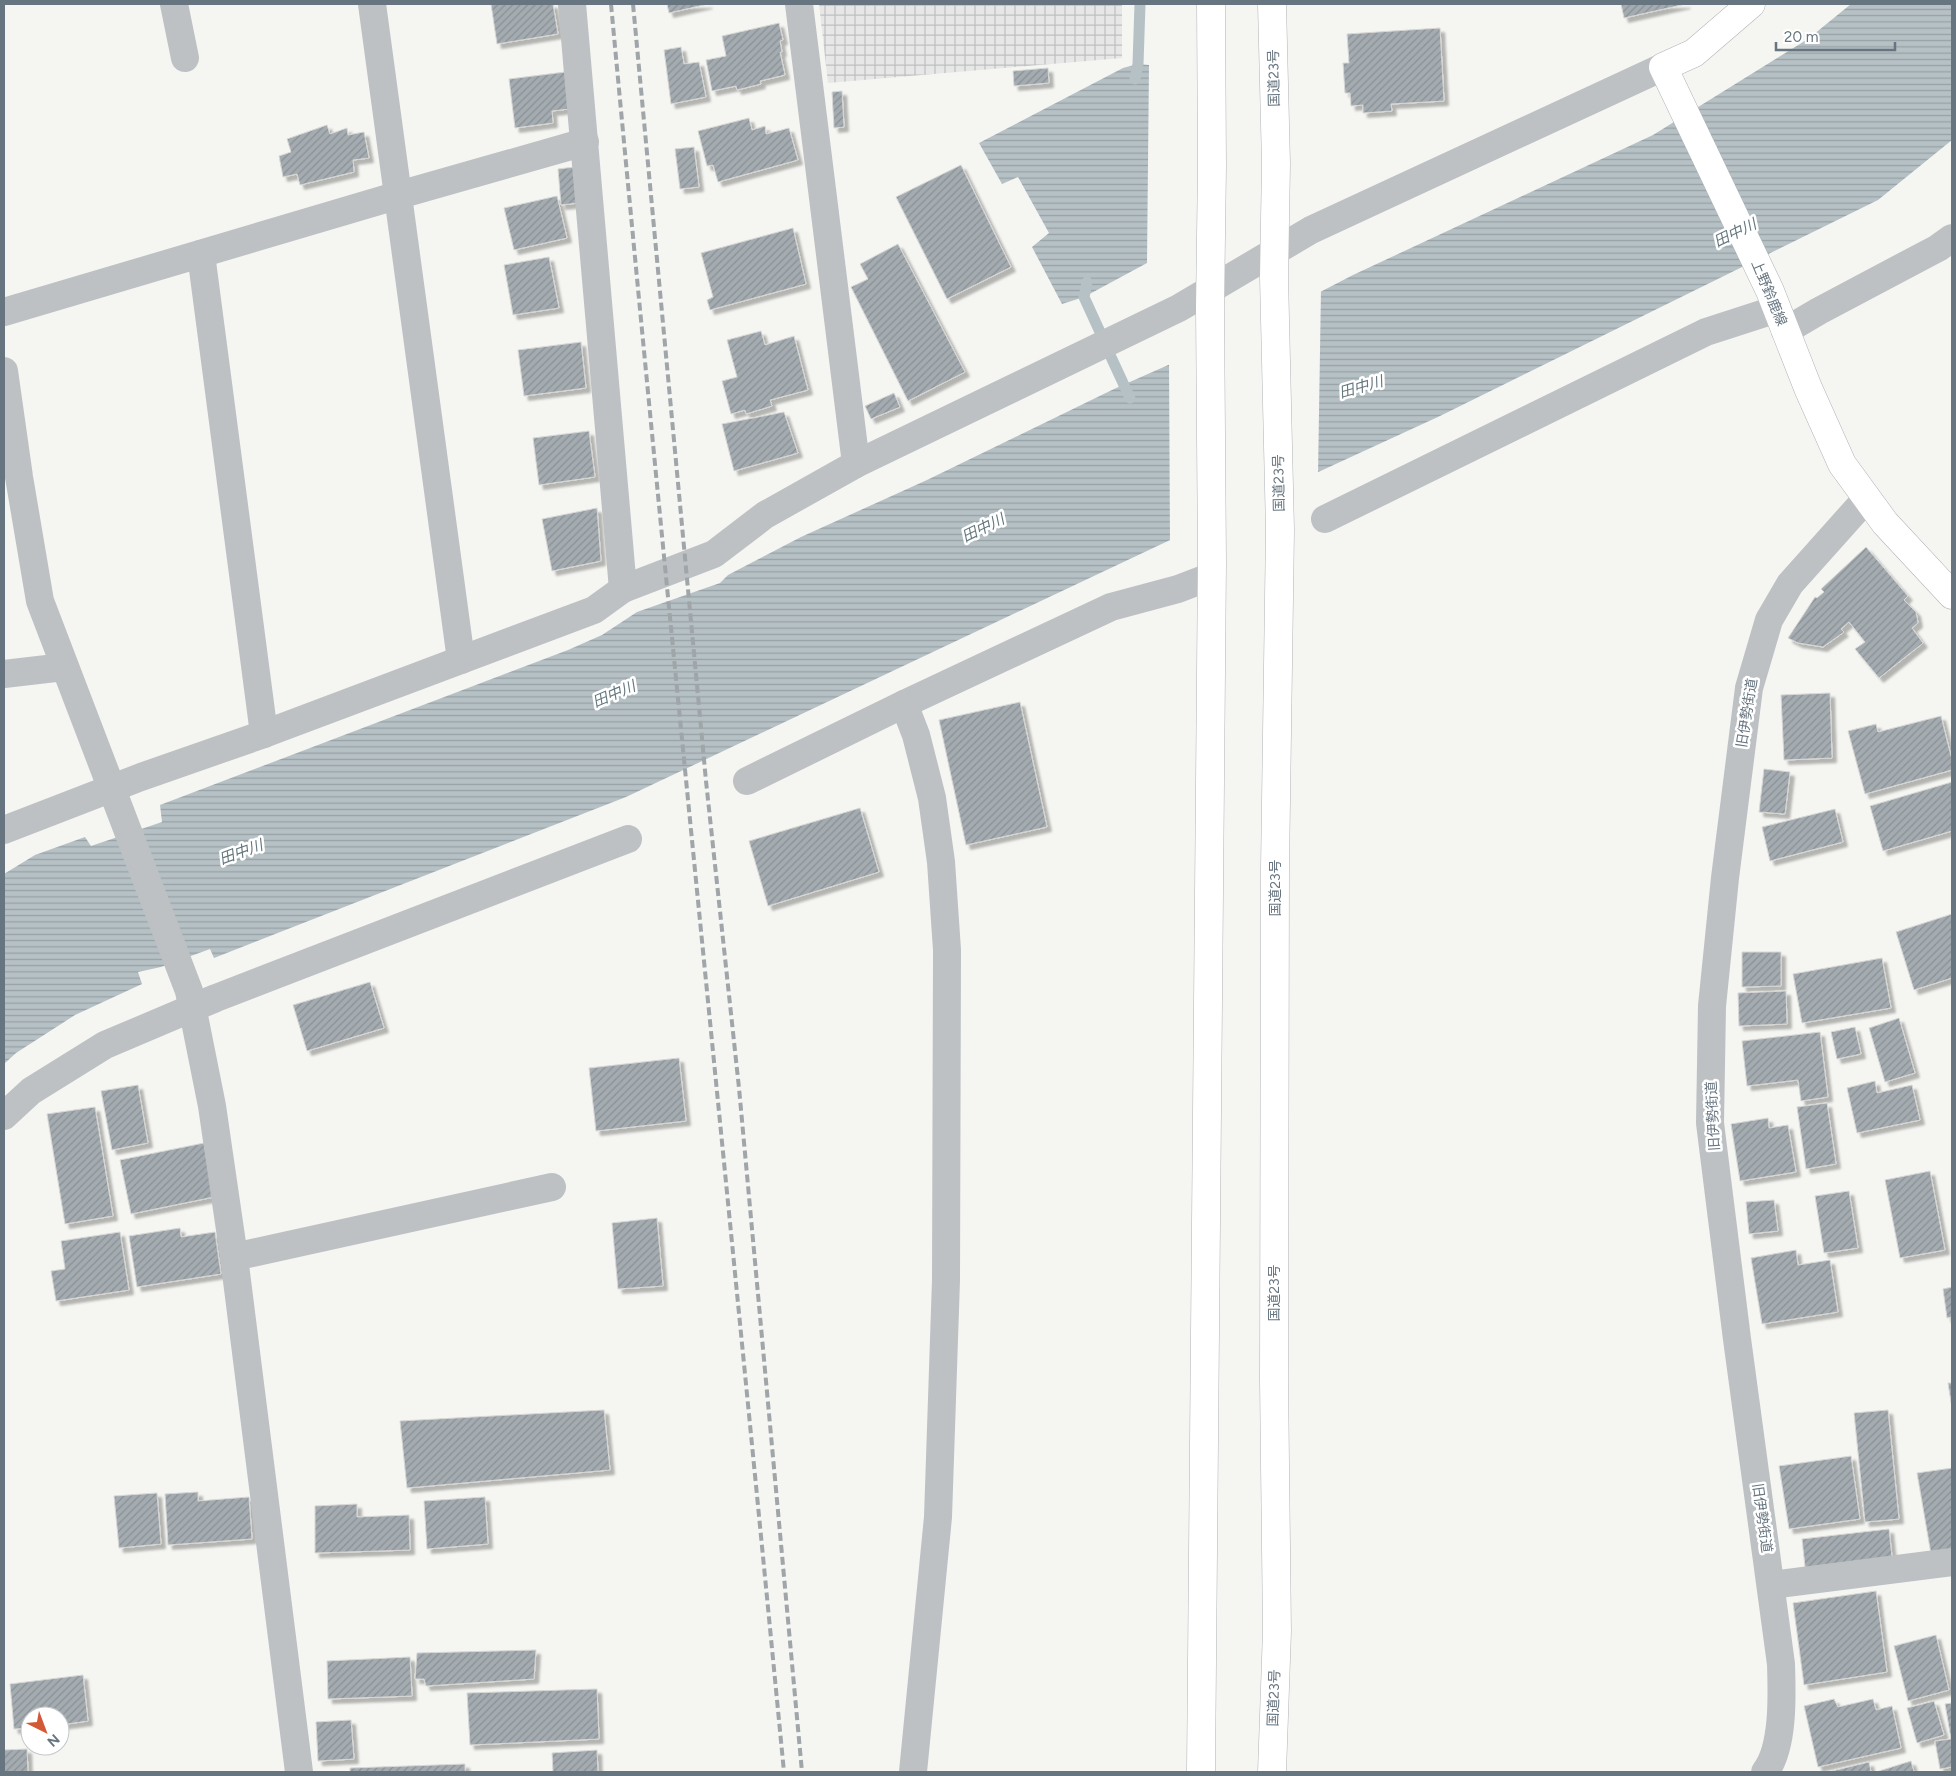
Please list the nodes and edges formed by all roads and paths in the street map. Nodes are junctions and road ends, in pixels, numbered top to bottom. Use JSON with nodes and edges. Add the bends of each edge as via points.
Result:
{"nodes":[{"id":1,"x":174,"y":4,"type":"edge"},
{"id":2,"x":372,"y":4,"type":"edge"},
{"id":3,"x":572,"y":4,"type":"edge"},
{"id":4,"x":799,"y":4,"type":"edge"},
{"id":5,"x":1211,"y":4,"type":"edge"},
{"id":6,"x":1272,"y":4,"type":"edge"},
{"id":7,"x":1751,"y":4,"type":"edge"},
{"id":8,"x":185,"y":58,"type":"dead end"},
{"id":9,"x":1663,"y":67,"type":"junction"},
{"id":10,"x":585,"y":142,"type":"junction"},
{"id":11,"x":399,"y":195,"type":"junction"},
{"id":12,"x":1952,"y":238,"type":"edge"},
{"id":13,"x":201,"y":254,"type":"junction"},
{"id":14,"x":1275,"y":264,"type":"junction"},
{"id":15,"x":1211,"y":299,"type":"junction"},
{"id":16,"x":1777,"y":310,"type":"junction"},
{"id":17,"x":4,"y":312,"type":"edge"},
{"id":18,"x":4,"y":371,"type":"edge"},
{"id":19,"x":856,"y":464,"type":"junction"},
{"id":20,"x":11,"y":478,"type":"edge"},
{"id":21,"x":1866,"y":499,"type":"junction"},
{"id":22,"x":1325,"y":518,"type":"dead end"},
{"id":23,"x":1212,"y":569,"type":"junction"},
{"id":24,"x":623,"y":589,"type":"junction"},
{"id":25,"x":1952,"y":595,"type":"edge"},
{"id":26,"x":462,"y":660,"type":"junction"},
{"id":27,"x":64,"y":667,"type":"junction"},
{"id":28,"x":4,"y":674,"type":"edge"},
{"id":29,"x":904,"y":704,"type":"junction"},
{"id":30,"x":264,"y":734,"type":"junction"},
{"id":31,"x":747,"y":781,"type":"dead end"},
{"id":32,"x":114,"y":795,"type":"junction"},
{"id":33,"x":4,"y":830,"type":"edge"},
{"id":34,"x":628,"y":839,"type":"dead end"},
{"id":35,"x":190,"y":1000,"type":"junction"},
{"id":36,"x":4,"y":1116,"type":"edge"},
{"id":37,"x":552,"y":1187,"type":"dead end"},
{"id":38,"x":234,"y":1258,"type":"junction"},
{"id":39,"x":1952,"y":1562,"type":"edge"},
{"id":40,"x":1771,"y":1585,"type":"junction"},
{"id":41,"x":1771,"y":1770,"type":"edge"},
{"id":42,"x":300,"y":1772,"type":"edge"},
{"id":43,"x":913,"y":1772,"type":"edge"},
{"id":44,"x":1201,"y":1772,"type":"edge"},
{"id":45,"x":1272,"y":1772,"type":"edge"}],
"edges":[{"from":1,"to":8,"type":"street"},
{"from":2,"to":11,"type":"street"},
{"from":3,"to":10,"type":"street"},
{"from":4,"to":19,"type":"street"},
{"from":5,"to":15,"type":"main road"},
{"from":6,"to":14,"type":"main road","name":"国道23号"},
{"from":7,"to":9,"type":"main road","via":[[1694,53]]},
{"from":9,"to":14,"type":"street","via":[[1311,230]]},
{"from":9,"to":16,"type":"main road","name":"上野鈴鹿線"},
{"from":10,"to":11,"type":"street"},
{"from":10,"to":24,"type":"street"},
{"from":11,"to":13,"type":"street"},
{"from":11,"to":26,"type":"street"},
{"from":12,"to":16,"type":"street","via":[[1819,310]]},
{"from":13,"to":17,"type":"street"},
{"from":13,"to":30,"type":"street"},
{"from":14,"to":15,"type":"street"},
{"from":14,"to":45,"type":"main road","name":"国道23号","via":[[1280,530],[1275,898],[1277,1631]]},
{"from":15,"to":19,"type":"street","via":[[1179,308]]},
{"from":15,"to":23,"type":"main road"},
{"from":16,"to":21,"type":"main road","name":"上野鈴鹿線","via":[[1842,464]]},
{"from":16,"to":22,"type":"street","via":[[1706,332]]},
{"from":18,"to":20,"type":"street"},
{"from":19,"to":24,"type":"street","via":[[765,514],[714,554]]},
{"from":20,"to":27,"type":"street","via":[[40,601]]},
{"from":21,"to":25,"type":"main road","name":"上野鈴鹿線"},
{"from":21,"to":40,"type":"street","name":"旧伊勢街道","via":[[1790,584],[1769,620],[1749,688],[1712,1006],[1710,1123]]},
{"from":23,"to":29,"type":"street","via":[[1178,589],[1111,607]]},
{"from":23,"to":44,"type":"main road"},
{"from":24,"to":26,"type":"street","via":[[594,610]]},
{"from":26,"to":30,"type":"street"},
{"from":27,"to":28,"type":"street"},
{"from":27,"to":32,"type":"street"},
{"from":29,"to":31,"type":"street"},
{"from":29,"to":43,"type":"street","via":[[932,798],[941,862],[947,950],[946,1280],[938,1517]]},
{"from":30,"to":32,"type":"street"},
{"from":32,"to":33,"type":"street"},
{"from":32,"to":35,"type":"street"},
{"from":34,"to":35,"type":"street","via":[[216,998]]},
{"from":35,"to":36,"type":"street","via":[[105,1045],[31,1091]]},
{"from":35,"to":38,"type":"street","via":[[212,1106]]},
{"from":37,"to":38,"type":"street"},
{"from":38,"to":42,"type":"street"},
{"from":39,"to":40,"type":"street"},
{"from":40,"to":41,"type":"street","name":"旧伊勢街道","via":[[1782,1698],[1780,1730]]}]}
